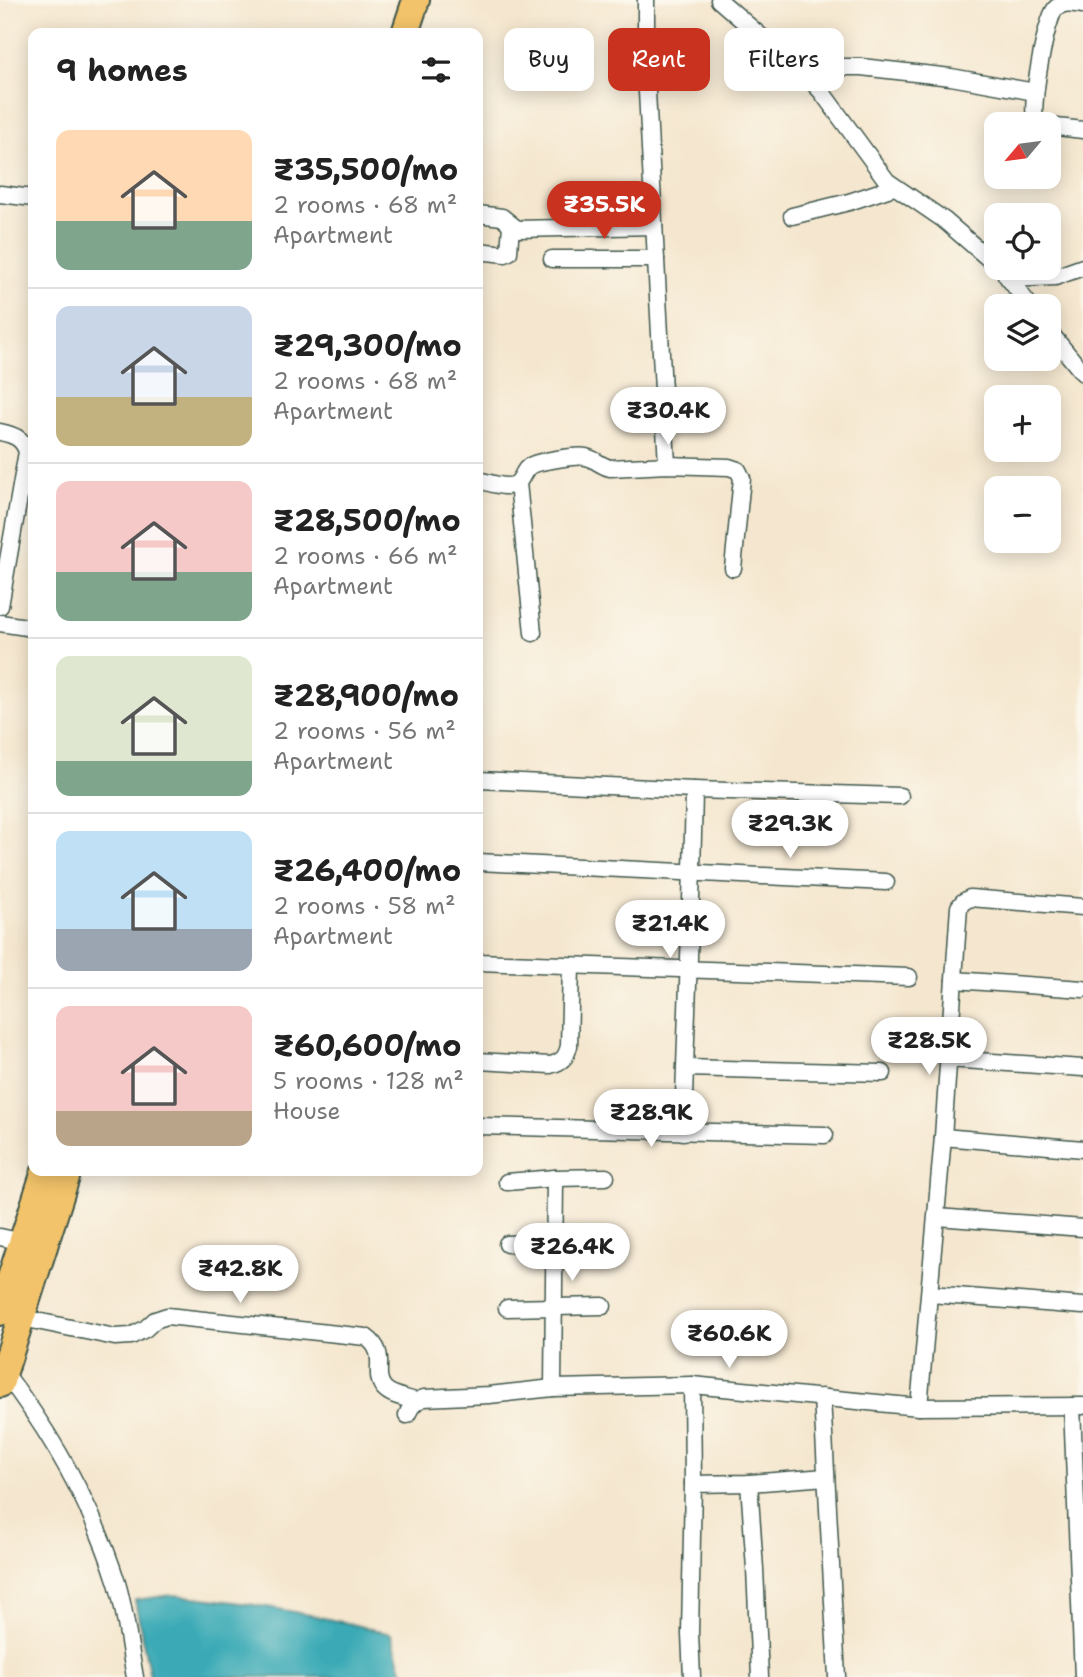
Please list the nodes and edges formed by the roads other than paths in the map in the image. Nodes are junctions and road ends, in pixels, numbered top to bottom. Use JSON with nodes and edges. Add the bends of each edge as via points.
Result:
{"nodes":[{"id":1,"x":416,"y":0,"type":"edge"},
{"id":2,"x":434,"y":0,"type":"edge"},
{"id":3,"x":646,"y":0,"type":"edge"},
{"id":4,"x":719,"y":0,"type":"edge"},
{"id":5,"x":1083,"y":5,"type":"edge"},
{"id":6,"x":406,"y":28,"type":"edge"},
{"id":7,"x":425,"y":28,"type":"edge"},
{"id":8,"x":751,"y":28,"type":"edge"},
{"id":9,"x":844,"y":67,"type":"edge"},
{"id":10,"x":821,"y":91,"type":"edge"},
{"id":11,"x":1035,"y":92,"type":"junction"},
{"id":12,"x":1034,"y":112,"type":"edge"},
{"id":13,"x":1061,"y":127,"type":"edge"},
{"id":14,"x":1083,"y":130,"type":"edge"},
{"id":15,"x":894,"y":187,"type":"junction"},
{"id":16,"x":0,"y":194,"type":"edge"},
{"id":17,"x":28,"y":197,"type":"edge"},
{"id":18,"x":483,"y":215,"type":"edge"},
{"id":19,"x":792,"y":216,"type":"dead end"},
{"id":20,"x":512,"y":225,"type":"junction"},
{"id":21,"x":654,"y":226,"type":"junction"},
{"id":22,"x":483,"y":252,"type":"edge"},
{"id":23,"x":984,"y":255,"type":"edge"},
{"id":24,"x":552,"y":259,"type":"dead end"},
{"id":25,"x":656,"y":259,"type":"junction"},
{"id":26,"x":1083,"y":267,"type":"edge"},
{"id":27,"x":1061,"y":275,"type":"edge"},
{"id":28,"x":1009,"y":280,"type":"edge"},
{"id":29,"x":1020,"y":294,"type":"edge"},
{"id":30,"x":1061,"y":346,"type":"edge"},
{"id":31,"x":1083,"y":373,"type":"edge"},
{"id":32,"x":0,"y":432,"type":"edge"},
{"id":33,"x":667,"y":465,"type":"junction"},
{"id":34,"x":483,"y":481,"type":"edge"},
{"id":35,"x":518,"y":483,"type":"junction"},
{"id":36,"x":733,"y":568,"type":"dead end"},
{"id":37,"x":0,"y":606,"type":"edge"},
{"id":38,"x":0,"y":623,"type":"edge"},
{"id":39,"x":28,"y":627,"type":"edge"},
{"id":40,"x":533,"y":633,"type":"dead end"},
{"id":41,"x":483,"y":780,"type":"edge"},
{"id":42,"x":694,"y":790,"type":"junction"},
{"id":43,"x":900,"y":796,"type":"dead end"},
{"id":44,"x":483,"y":862,"type":"edge"},
{"id":45,"x":693,"y":874,"type":"junction"},
{"id":46,"x":886,"y":882,"type":"dead end"},
{"id":47,"x":1083,"y":907,"type":"edge"},
{"id":48,"x":483,"y":962,"type":"edge"},
{"id":49,"x":571,"y":966,"type":"junction"},
{"id":50,"x":688,"y":970,"type":"junction"},
{"id":51,"x":909,"y":977,"type":"dead end"},
{"id":52,"x":954,"y":980,"type":"junction"},
{"id":53,"x":1083,"y":989,"type":"edge"},
{"id":54,"x":948,"y":1059,"type":"junction"},
{"id":55,"x":483,"y":1061,"type":"edge"},
{"id":56,"x":685,"y":1068,"type":"junction"},
{"id":57,"x":1083,"y":1068,"type":"edge"},
{"id":58,"x":883,"y":1073,"type":"dead end"},
{"id":59,"x":483,"y":1126,"type":"edge"},
{"id":60,"x":683,"y":1132,"type":"junction"},
{"id":61,"x":825,"y":1135,"type":"dead end"},
{"id":62,"x":943,"y":1137,"type":"junction"},
{"id":63,"x":1083,"y":1149,"type":"edge"},
{"id":64,"x":43,"y":1176,"type":"edge"},
{"id":65,"x":66,"y":1176,"type":"edge"},
{"id":66,"x":606,"y":1177,"type":"dead end"},
{"id":67,"x":555,"y":1178,"type":"junction"},
{"id":68,"x":507,"y":1182,"type":"dead end"},
{"id":69,"x":937,"y":1217,"type":"junction"},
{"id":70,"x":1083,"y":1228,"type":"edge"},
{"id":71,"x":11,"y":1240,"type":"edge"},
{"id":72,"x":603,"y":1240,"type":"dead end"},
{"id":73,"x":554,"y":1243,"type":"junction"},
{"id":74,"x":507,"y":1244,"type":"dead end"},
{"id":75,"x":930,"y":1294,"type":"junction"},
{"id":76,"x":603,"y":1306,"type":"dead end"},
{"id":77,"x":1083,"y":1306,"type":"edge"},
{"id":78,"x":507,"y":1308,"type":"dead end"},
{"id":79,"x":553,"y":1308,"type":"junction"},
{"id":80,"x":11,"y":1315,"type":"edge"},
{"id":81,"x":2,"y":1378,"type":"edge"},
{"id":82,"x":692,"y":1385,"type":"junction"},
{"id":83,"x":553,"y":1388,"type":"junction"},
{"id":84,"x":822,"y":1397,"type":"junction"},
{"id":85,"x":416,"y":1401,"type":"junction"},
{"id":86,"x":919,"y":1406,"type":"junction"},
{"id":87,"x":1078,"y":1406,"type":"edge"},
{"id":88,"x":407,"y":1415,"type":"dead end"},
{"id":89,"x":826,"y":1477,"type":"junction"},
{"id":90,"x":748,"y":1483,"type":"junction"},
{"id":91,"x":693,"y":1484,"type":"junction"},
{"id":92,"x":135,"y":1677,"type":"edge"},
{"id":93,"x":692,"y":1677,"type":"edge"},
{"id":94,"x":760,"y":1677,"type":"edge"},
{"id":95,"x":836,"y":1677,"type":"edge"},
{"id":96,"x":1083,"y":1677,"type":"edge"}],
"edges":[{"from":1,"to":6,"type":"highway"},
{"from":2,"to":7,"type":"highway"},
{"from":3,"to":21,"type":"street"},
{"from":4,"to":8,"type":"street"},
{"from":5,"to":11,"type":"street","via":[[1067,3],[1054,10]]},
{"from":9,"to":11,"type":"street","via":[[951,77]]},
{"from":10,"to":15,"type":"street"},
{"from":11,"to":12,"type":"street"},
{"from":13,"to":14,"type":"street"},
{"from":15,"to":19,"type":"street"},
{"from":15,"to":23,"type":"street","via":[[944,220]]},
{"from":16,"to":17,"type":"street"},
{"from":18,"to":20,"type":"street"},
{"from":20,"to":21,"type":"street","via":[[517,229]]},
{"from":20,"to":22,"type":"street","via":[[509,252]]},
{"from":21,"to":25,"type":"street"},
{"from":24,"to":25,"type":"street"},
{"from":25,"to":33,"type":"street"},
{"from":26,"to":27,"type":"street"},
{"from":28,"to":29,"type":"street"},
{"from":30,"to":31,"type":"street"},
{"from":32,"to":37,"type":"street","via":[[25,443],[27,452]]},
{"from":33,"to":35,"type":"street","via":[[610,468],[588,457],[573,457],[533,464]]},
{"from":33,"to":36,"type":"street","via":[[738,470],[742,478]]},
{"from":34,"to":35,"type":"street","via":[[508,486]]},
{"from":35,"to":40,"type":"street"},
{"from":38,"to":39,"type":"street"},
{"from":41,"to":42,"type":"street"},
{"from":42,"to":43,"type":"street"},
{"from":42,"to":45,"type":"street"},
{"from":44,"to":45,"type":"street"},
{"from":45,"to":46,"type":"street"},
{"from":45,"to":50,"type":"street"},
{"from":47,"to":52,"type":"street","via":[[970,898],[959,907]]},
{"from":48,"to":49,"type":"street"},
{"from":49,"to":50,"type":"street"},
{"from":49,"to":55,"type":"street","via":[[567,1056],[550,1065]]},
{"from":50,"to":51,"type":"street"},
{"from":50,"to":56,"type":"street"},
{"from":52,"to":53,"type":"street"},
{"from":52,"to":54,"type":"street"},
{"from":54,"to":57,"type":"street"},
{"from":54,"to":62,"type":"street"},
{"from":56,"to":58,"type":"street"},
{"from":56,"to":60,"type":"street"},
{"from":59,"to":60,"type":"street"},
{"from":60,"to":61,"type":"street"},
{"from":62,"to":63,"type":"street"},
{"from":62,"to":69,"type":"street"},
{"from":64,"to":71,"type":"highway"},
{"from":65,"to":80,"type":"highway"},
{"from":66,"to":67,"type":"street"},
{"from":67,"to":68,"type":"street"},
{"from":67,"to":73,"type":"street"},
{"from":69,"to":70,"type":"street"},
{"from":69,"to":75,"type":"street"},
{"from":71,"to":80,"type":"highway"},
{"from":72,"to":73,"type":"street"},
{"from":73,"to":74,"type":"street"},
{"from":73,"to":79,"type":"street"},
{"from":75,"to":77,"type":"street"},
{"from":75,"to":86,"type":"street"},
{"from":76,"to":79,"type":"street"},
{"from":78,"to":79,"type":"street"},
{"from":79,"to":83,"type":"street"},
{"from":80,"to":81,"type":"highway"},
{"from":80,"to":85,"type":"street","via":[[115,1337],[131,1336],[167,1316],[366,1337],[379,1354],[383,1387]]},
{"from":81,"to":92,"type":"street","via":[[32,1409],[79,1487],[117,1585]]},
{"from":82,"to":83,"type":"street"},
{"from":82,"to":84,"type":"street"},
{"from":82,"to":91,"type":"street"},
{"from":83,"to":85,"type":"street"},
{"from":84,"to":86,"type":"street"},
{"from":84,"to":89,"type":"street"},
{"from":85,"to":88,"type":"street"},
{"from":86,"to":87,"type":"street"},
{"from":87,"to":96,"type":"street"},
{"from":89,"to":90,"type":"street"},
{"from":89,"to":95,"type":"street"},
{"from":90,"to":91,"type":"street"},
{"from":90,"to":94,"type":"street"},
{"from":91,"to":93,"type":"street"}]}
